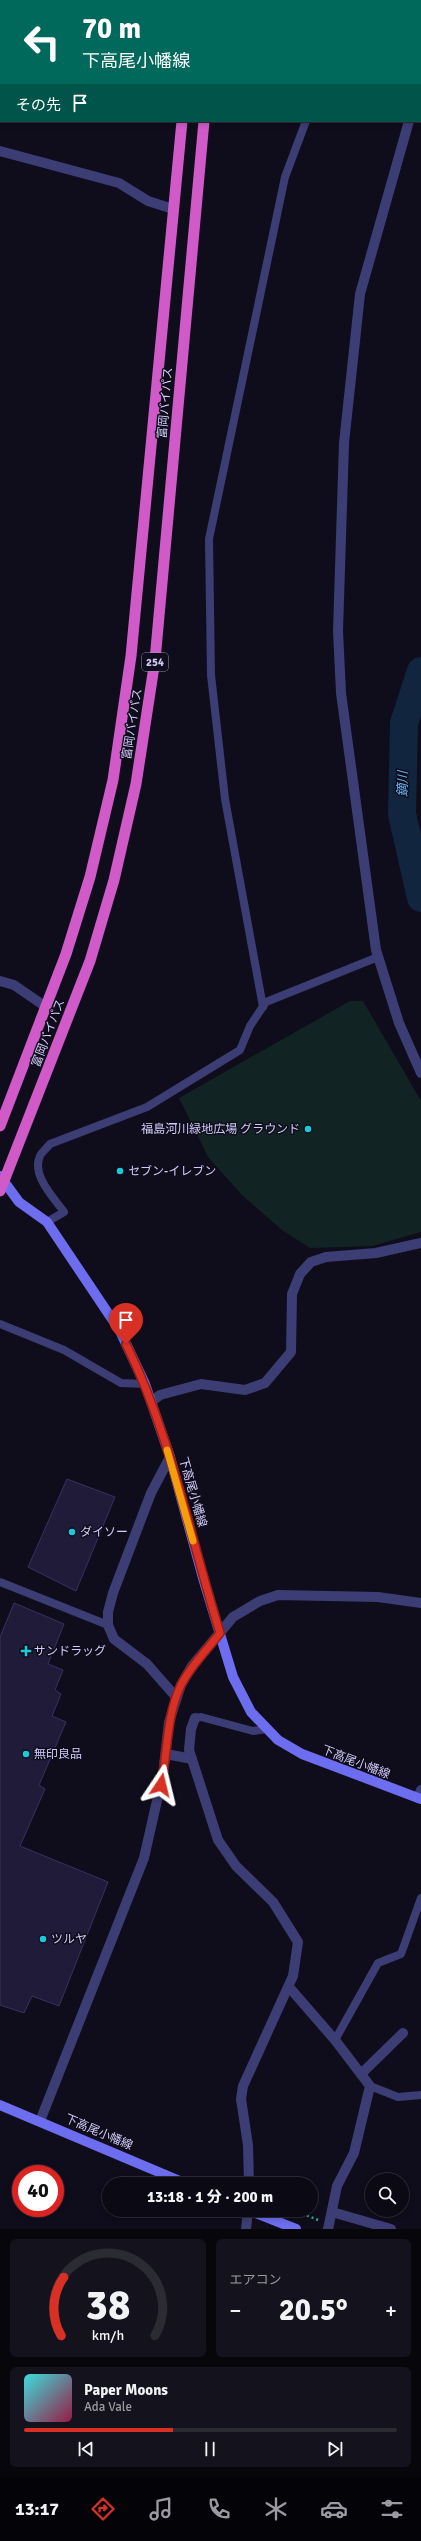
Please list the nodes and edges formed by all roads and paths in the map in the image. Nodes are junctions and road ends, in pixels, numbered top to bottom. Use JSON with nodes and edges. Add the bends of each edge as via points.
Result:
{"nodes":[{"id":1,"x":182,"y":122,"type":"edge"},
{"id":2,"x":204,"y":122,"type":"edge"},
{"id":3,"x":306,"y":122,"type":"edge"},
{"id":4,"x":409,"y":122,"type":"edge"},
{"id":5,"x":0,"y":151,"type":"edge"},
{"id":6,"x":173,"y":209,"type":"junction"},
{"id":7,"x":378,"y":957,"type":"junction"},
{"id":8,"x":0,"y":981,"type":"edge"},
{"id":9,"x":46,"y":1007,"type":"junction"},
{"id":10,"x":263,"y":1007,"type":"junction"},
{"id":11,"x":421,"y":1073,"type":"edge"},
{"id":12,"x":0,"y":1126,"type":"edge"},
{"id":13,"x":1,"y":1183,"type":"edge"},
{"id":14,"x":47,"y":1222,"type":"junction"},
{"id":15,"x":421,"y":1243,"type":"edge"},
{"id":16,"x":0,"y":1324,"type":"edge"},
{"id":17,"x":145,"y":1384,"type":"junction"},
{"id":18,"x":152,"y":1402,"type":"junction"},
{"id":19,"x":170,"y":1457,"type":"junction"},
{"id":20,"x":0,"y":1582,"type":"edge"},
{"id":21,"x":421,"y":1603,"type":"edge"},
{"id":22,"x":108,"y":1626,"type":"junction"},
{"id":23,"x":220,"y":1633,"type":"junction"},
{"id":24,"x":176,"y":1697,"type":"junction"},
{"id":25,"x":194,"y":1718,"type":"joint"},
{"id":26,"x":267,"y":1729,"type":"junction"},
{"id":27,"x":166,"y":1754,"type":"junction"},
{"id":28,"x":192,"y":1759,"type":"junction"},
{"id":29,"x":420,"y":1796,"type":"edge"},
{"id":30,"x":421,"y":1898,"type":"edge"},
{"id":31,"x":289,"y":1987,"type":"junction"},
{"id":32,"x":403,"y":2033,"type":"dead end"},
{"id":33,"x":335,"y":2040,"type":"junction"},
{"id":34,"x":361,"y":2074,"type":"junction"},
{"id":35,"x":370,"y":2086,"type":"junction"},
{"id":36,"x":421,"y":2095,"type":"edge"},
{"id":37,"x":0,"y":2105,"type":"edge"},
{"id":38,"x":40,"y":2121,"type":"junction"},
{"id":39,"x":171,"y":2177,"type":"edge"},
{"id":40,"x":249,"y":2177,"type":"edge"},
{"id":41,"x":332,"y":2212,"type":"junction"},
{"id":42,"x":247,"y":2217,"type":"edge"},
{"id":43,"x":266,"y":2217,"type":"edge"},
{"id":44,"x":246,"y":2229,"type":"edge"},
{"id":45,"x":296,"y":2229,"type":"edge"},
{"id":46,"x":328,"y":2229,"type":"edge"},
{"id":47,"x":391,"y":2229,"type":"edge"}],
"edges":[{"from":1,"to":6,"type":"highway","name":"富岡バイパス","number":"254"},
{"from":2,"to":13,"type":"highway","name":"富岡バイパス","number":"254","via":[[155,660],[136,784],[114,880],[90,960]]},
{"from":3,"to":10,"type":"lane","via":[[285,177],[209,539],[211,675],[224,799]]},
{"from":4,"to":7,"type":"street","via":[[360,294],[343,466],[338,631],[341,693],[364,875]]},
{"from":5,"to":6,"type":"street","via":[[119,183],[148,201]]},
{"from":6,"to":9,"type":"highway","name":"富岡バイパス","number":"254","via":[[131,656],[113,780],[79,916]]},
{"from":7,"to":10,"type":"lane","via":[[266,1002]]},
{"from":7,"to":11,"type":"street","via":[[399,1023]]},
{"from":8,"to":9,"type":"street","via":[[14,985]]},
{"from":9,"to":12,"type":"highway","name":"富岡バイパス","number":"254"},
{"from":10,"to":14,"type":"lane","via":[[250,1026],[240,1050],[147,1107],[50,1144],[40,1157],[39,1167],[42,1181],[64,1212]]},
{"from":13,"to":14,"type":"main road","name":"下高尾小幡線","via":[[19,1202]]},
{"from":14,"to":17,"type":"main road","name":"下高尾小幡線","via":[[120,1331]]},
{"from":15,"to":18,"type":"street","via":[[376,1253],[326,1257],[311,1262],[300,1274],[292,1294],[291,1352],[265,1383],[245,1390],[201,1384],[160,1395]]},
{"from":16,"to":17,"type":"lane","via":[[64,1350],[121,1383]]},
{"from":17,"to":18,"type":"main road","name":"下高尾小幡線"},
{"from":18,"to":19,"type":"main road","name":"下高尾小幡線"},
{"from":19,"to":22,"type":"street","via":[[151,1493],[113,1594],[108,1612]]},
{"from":19,"to":23,"type":"main road","name":"下高尾小幡線"},
{"from":20,"to":22,"type":"lane"},
{"from":21,"to":23,"type":"street","via":[[378,1597],[278,1595],[260,1601],[233,1617]]},
{"from":22,"to":24,"type":"street","via":[[114,1639],[147,1664]]},
{"from":23,"to":24,"type":"street","via":[[192,1666]]},
{"from":23,"to":26,"type":"main road","name":"下高尾小幡線","via":[[241,1695],[251,1712]]},
{"from":24,"to":27,"type":"street","via":[[169,1722]]},
{"from":25,"to":26,"type":"lane","via":[[201,1717],[253,1731]]},
{"from":25,"to":28,"type":"street","via":[[189,1750]]},
{"from":26,"to":29,"type":"main road","name":"下高尾小幡線","via":[[278,1740],[302,1754]]},
{"from":27,"to":28,"type":"street"},
{"from":27,"to":38,"type":"street","via":[[144,1858]]},
{"from":28,"to":31,"type":"street","via":[[218,1840],[236,1866],[273,1902],[298,1942]]},
{"from":30,"to":33,"type":"lane","via":[[401,1954],[378,1963]]},
{"from":31,"to":33,"type":"street"},
{"from":31,"to":40,"type":"street","via":[[243,2086],[241,2099],[248,2145]]},
{"from":32,"to":34,"type":"street"},
{"from":33,"to":34,"type":"street"},
{"from":34,"to":35,"type":"street"},
{"from":35,"to":36,"type":"lane","via":[[398,2097]]},
{"from":35,"to":41,"type":"street","via":[[354,2153],[341,2175]]},
{"from":37,"to":38,"type":"main road","name":"下高尾小幡線"},
{"from":38,"to":39,"type":"main road","name":"下高尾小幡線"},
{"from":41,"to":46,"type":"street"},
{"from":41,"to":47,"type":"street"},
{"from":42,"to":44,"type":"street"},
{"from":43,"to":45,"type":"main road"}]}
